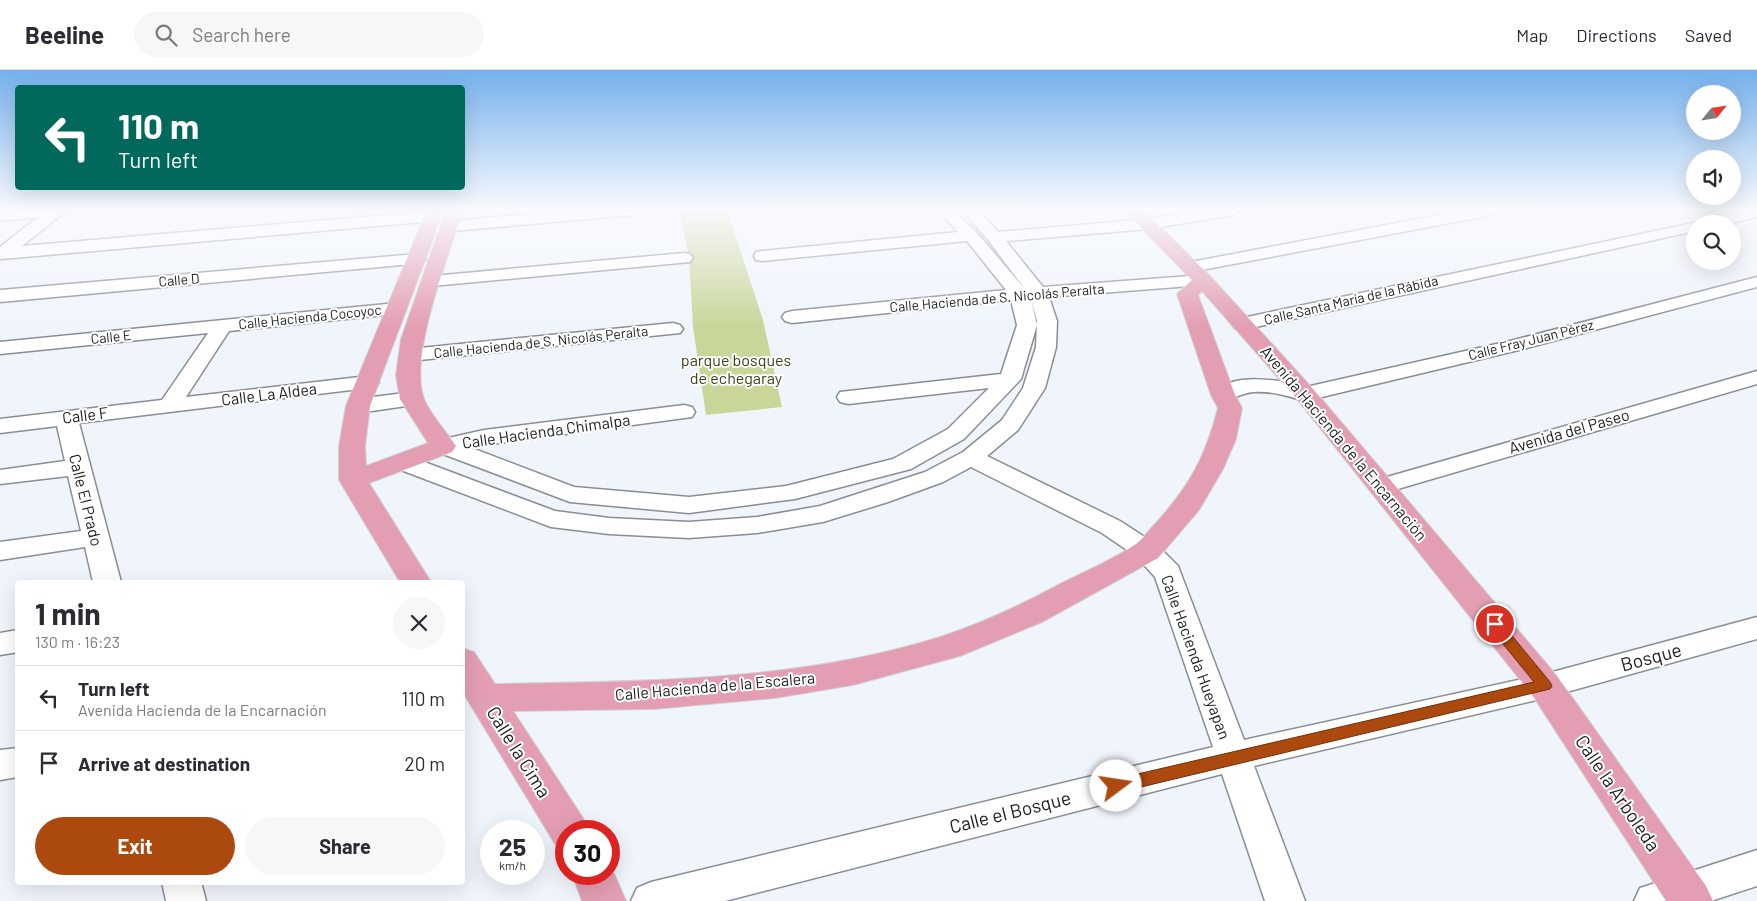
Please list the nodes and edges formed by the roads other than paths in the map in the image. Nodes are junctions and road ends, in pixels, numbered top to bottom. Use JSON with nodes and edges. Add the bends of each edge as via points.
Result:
{"nodes":[{"id":1,"x":54,"y":249,"type":"edge"},
{"id":2,"x":423,"y":249,"type":"edge"},
{"id":3,"x":437,"y":249,"type":"edge"},
{"id":4,"x":837,"y":249,"type":"edge"},
{"id":5,"x":984,"y":249,"type":"edge"},
{"id":6,"x":1001,"y":249,"type":"edge"},
{"id":7,"x":1172,"y":249,"type":"edge"},
{"id":8,"x":1310,"y":249,"type":"edge"},
{"id":9,"x":1590,"y":249,"type":"edge"},
{"id":10,"x":2,"y":254,"type":"edge"},
{"id":11,"x":762,"y":256,"type":"dead end"},
{"id":12,"x":684,"y":258,"type":"dead end"},
{"id":13,"x":417,"y":259,"type":"junction"},
{"id":14,"x":1197,"y":273,"type":"junction"},
{"id":15,"x":432,"y":281,"type":"junction"},
{"id":16,"x":1757,"y":282,"type":"edge"},
{"id":17,"x":1029,"y":294,"type":"junction"},
{"id":18,"x":0,"y":296,"type":"edge"},
{"id":19,"x":397,"y":308,"type":"junction"},
{"id":20,"x":792,"y":317,"type":"dead end"},
{"id":21,"x":1242,"y":324,"type":"junction"},
{"id":22,"x":223,"y":326,"type":"junction"},
{"id":23,"x":673,"y":329,"type":"dead end"},
{"id":24,"x":384,"y":342,"type":"junction"},
{"id":25,"x":411,"y":347,"type":"junction"},
{"id":26,"x":0,"y":348,"type":"edge"},
{"id":27,"x":1757,"y":377,"type":"edge"},
{"id":28,"x":1010,"y":379,"type":"junction"},
{"id":29,"x":368,"y":382,"type":"junction"},
{"id":30,"x":848,"y":397,"type":"dead end"},
{"id":31,"x":412,"y":399,"type":"junction"},
{"id":32,"x":1308,"y":399,"type":"junction"},
{"id":33,"x":1226,"y":402,"type":"junction"},
{"id":34,"x":170,"y":405,"type":"junction"},
{"id":35,"x":358,"y":406,"type":"junction"},
{"id":36,"x":684,"y":412,"type":"dead end"},
{"id":37,"x":66,"y":418,"type":"junction"},
{"id":38,"x":0,"y":426,"type":"edge"},
{"id":39,"x":443,"y":446,"type":"junction"},
{"id":40,"x":971,"y":457,"type":"junction"},
{"id":41,"x":402,"y":462,"type":"junction"},
{"id":42,"x":78,"y":466,"type":"junction"},
{"id":43,"x":0,"y":477,"type":"edge"},
{"id":44,"x":353,"y":480,"type":"junction"},
{"id":45,"x":1382,"y":486,"type":"junction"},
{"id":46,"x":96,"y":537,"type":"junction"},
{"id":47,"x":0,"y":551,"type":"edge"},
{"id":48,"x":1147,"y":551,"type":"junction"},
{"id":49,"x":107,"y":580,"type":"edge"},
{"id":50,"x":414,"y":580,"type":"edge"},
{"id":51,"x":1757,"y":628,"type":"edge"},
{"id":52,"x":15,"y":642,"type":"edge"},
{"id":53,"x":0,"y":644,"type":"edge"},
{"id":54,"x":465,"y":666,"type":"edge"},
{"id":55,"x":1545,"y":686,"type":"junction"},
{"id":56,"x":485,"y":698,"type":"junction"},
{"id":57,"x":1232,"y":757,"type":"junction"},
{"id":58,"x":15,"y":762,"type":"edge"},
{"id":59,"x":0,"y":765,"type":"edge"},
{"id":60,"x":562,"y":820,"type":"edge"},
{"id":61,"x":1757,"y":868,"type":"edge"},
{"id":62,"x":182,"y":885,"type":"edge"},
{"id":63,"x":597,"y":885,"type":"edge"},
{"id":64,"x":1676,"y":897,"type":"edge"},
{"id":65,"x":186,"y":901,"type":"edge"},
{"id":66,"x":604,"y":901,"type":"edge"},
{"id":67,"x":651,"y":901,"type":"edge"},
{"id":68,"x":1285,"y":901,"type":"edge"}],
"edges":[{"from":1,"to":10,"type":"street"},
{"from":2,"to":13,"type":"main road"},
{"from":3,"to":15,"type":"main road"},
{"from":4,"to":11,"type":"street"},
{"from":5,"to":17,"type":"street"},
{"from":6,"to":17,"type":"street"},
{"from":7,"to":14,"type":"main road","name":"Avenida Hacienda de la Encarnación"},
{"from":8,"to":14,"type":"street","name":"Calle Hacienda de S. Nicolás Peralta"},
{"from":9,"to":21,"type":"street","name":"Calle Santa María de la Rábida"},
{"from":12,"to":15,"type":"street"},
{"from":13,"to":18,"type":"street","name":"Calle D"},
{"from":13,"to":19,"type":"main road"},
{"from":14,"to":17,"type":"street","name":"Calle Hacienda de S. Nicolás Peralta"},
{"from":14,"to":21,"type":"main road","name":"Avenida Hacienda de la Encarnación"},
{"from":14,"to":33,"type":"main road","via":[[1187,294]]},
{"from":15,"to":25,"type":"main road"},
{"from":16,"to":32,"type":"street","name":"Calle Fray Juan Pérez"},
{"from":17,"to":20,"type":"street","name":"Calle Hacienda de S. Nicolás Peralta"},
{"from":17,"to":28,"type":"street","via":[[1027,325]]},
{"from":17,"to":40,"type":"street","via":[[1047,321],[1046,347],[1034,388],[1010,426]]},
{"from":19,"to":22,"type":"street","name":"Calle Hacienda Cocoyoc"},
{"from":19,"to":24,"type":"main road"},
{"from":21,"to":32,"type":"main road","name":"Avenida Hacienda de la Encarnación"},
{"from":22,"to":26,"type":"street","name":"Calle E"},
{"from":22,"to":34,"type":"street"},
{"from":23,"to":25,"type":"street","name":"Calle Hacienda de S. Nicolás Peralta"},
{"from":24,"to":25,"type":"street","name":"Calle Hacienda de S. Nicolás Peralta"},
{"from":24,"to":29,"type":"main road"},
{"from":25,"to":31,"type":"main road","via":[[408,375]]},
{"from":27,"to":45,"type":"street","name":"Avenida del Paseo"},
{"from":28,"to":30,"type":"street"},
{"from":28,"to":39,"type":"street","via":[[956,434],[902,464],[786,494],[689,505],[570,494]]},
{"from":29,"to":34,"type":"street","name":"Calle La Aldea"},
{"from":29,"to":35,"type":"main road"},
{"from":31,"to":35,"type":"street"},
{"from":31,"to":39,"type":"main road"},
{"from":32,"to":33,"type":"street","via":[[1258,395]]},
{"from":32,"to":45,"type":"main road","name":"Avenida Hacienda de la Encarnación"},
{"from":33,"to":48,"type":"main road","name":"Calle Hacienda de la Escalera","via":[[1223,439],[1206,476],[1189,504]]},
{"from":34,"to":37,"type":"street","name":"Calle F"},
{"from":35,"to":44,"type":"main road","via":[[352,446]]},
{"from":36,"to":39,"type":"street","name":"Calle Hacienda Chimalpa","via":[[484,437]]},
{"from":37,"to":38,"type":"street","name":"Calle F"},
{"from":37,"to":42,"type":"street","name":"Calle El Prado"},
{"from":39,"to":41,"type":"main road","name":"Calle Hacienda Chimalpa"},
{"from":40,"to":41,"type":"street","via":[[934,476],[824,514],[757,525],[689,530],[551,519]]},
{"from":40,"to":48,"type":"street","name":"Calle Hacienda Hueyapan","via":[[1111,527]]},
{"from":41,"to":44,"type":"main road","name":"Calle Hacienda Chimalpa"},
{"from":42,"to":43,"type":"street"},
{"from":42,"to":46,"type":"street","name":"Calle El Prado"},
{"from":44,"to":50,"type":"main road"},
{"from":45,"to":55,"type":"main road","name":"Avenida Hacienda de la Encarnación"},
{"from":46,"to":47,"type":"street"},
{"from":46,"to":49,"type":"street","name":"Calle El Prado"},
{"from":48,"to":56,"type":"main road","name":"Calle Hacienda de la Escalera","via":[[1031,614],[948,647],[853,672],[775,684],[654,694]]},
{"from":48,"to":57,"type":"street","name":"Calle Hacienda Hueyapan","via":[[1168,573]]},
{"from":51,"to":55,"type":"street","name":"Bosque"},
{"from":52,"to":53,"type":"street"},
{"from":54,"to":56,"type":"main road","name":"Calle la Cima"},
{"from":55,"to":57,"type":"street","name":"Calle el Bosque"},
{"from":55,"to":64,"type":"main road","name":"Calle la Arboleda"},
{"from":56,"to":60,"type":"main road","name":"Calle la Cima"},
{"from":57,"to":67,"type":"street","name":"Calle el Bosque"},
{"from":57,"to":68,"type":"street","name":"Calle Hacienda Hueyapan"},
{"from":58,"to":59,"type":"street"},
{"from":61,"to":64,"type":"street"},
{"from":62,"to":65,"type":"street"},
{"from":63,"to":66,"type":"main road"}]}
